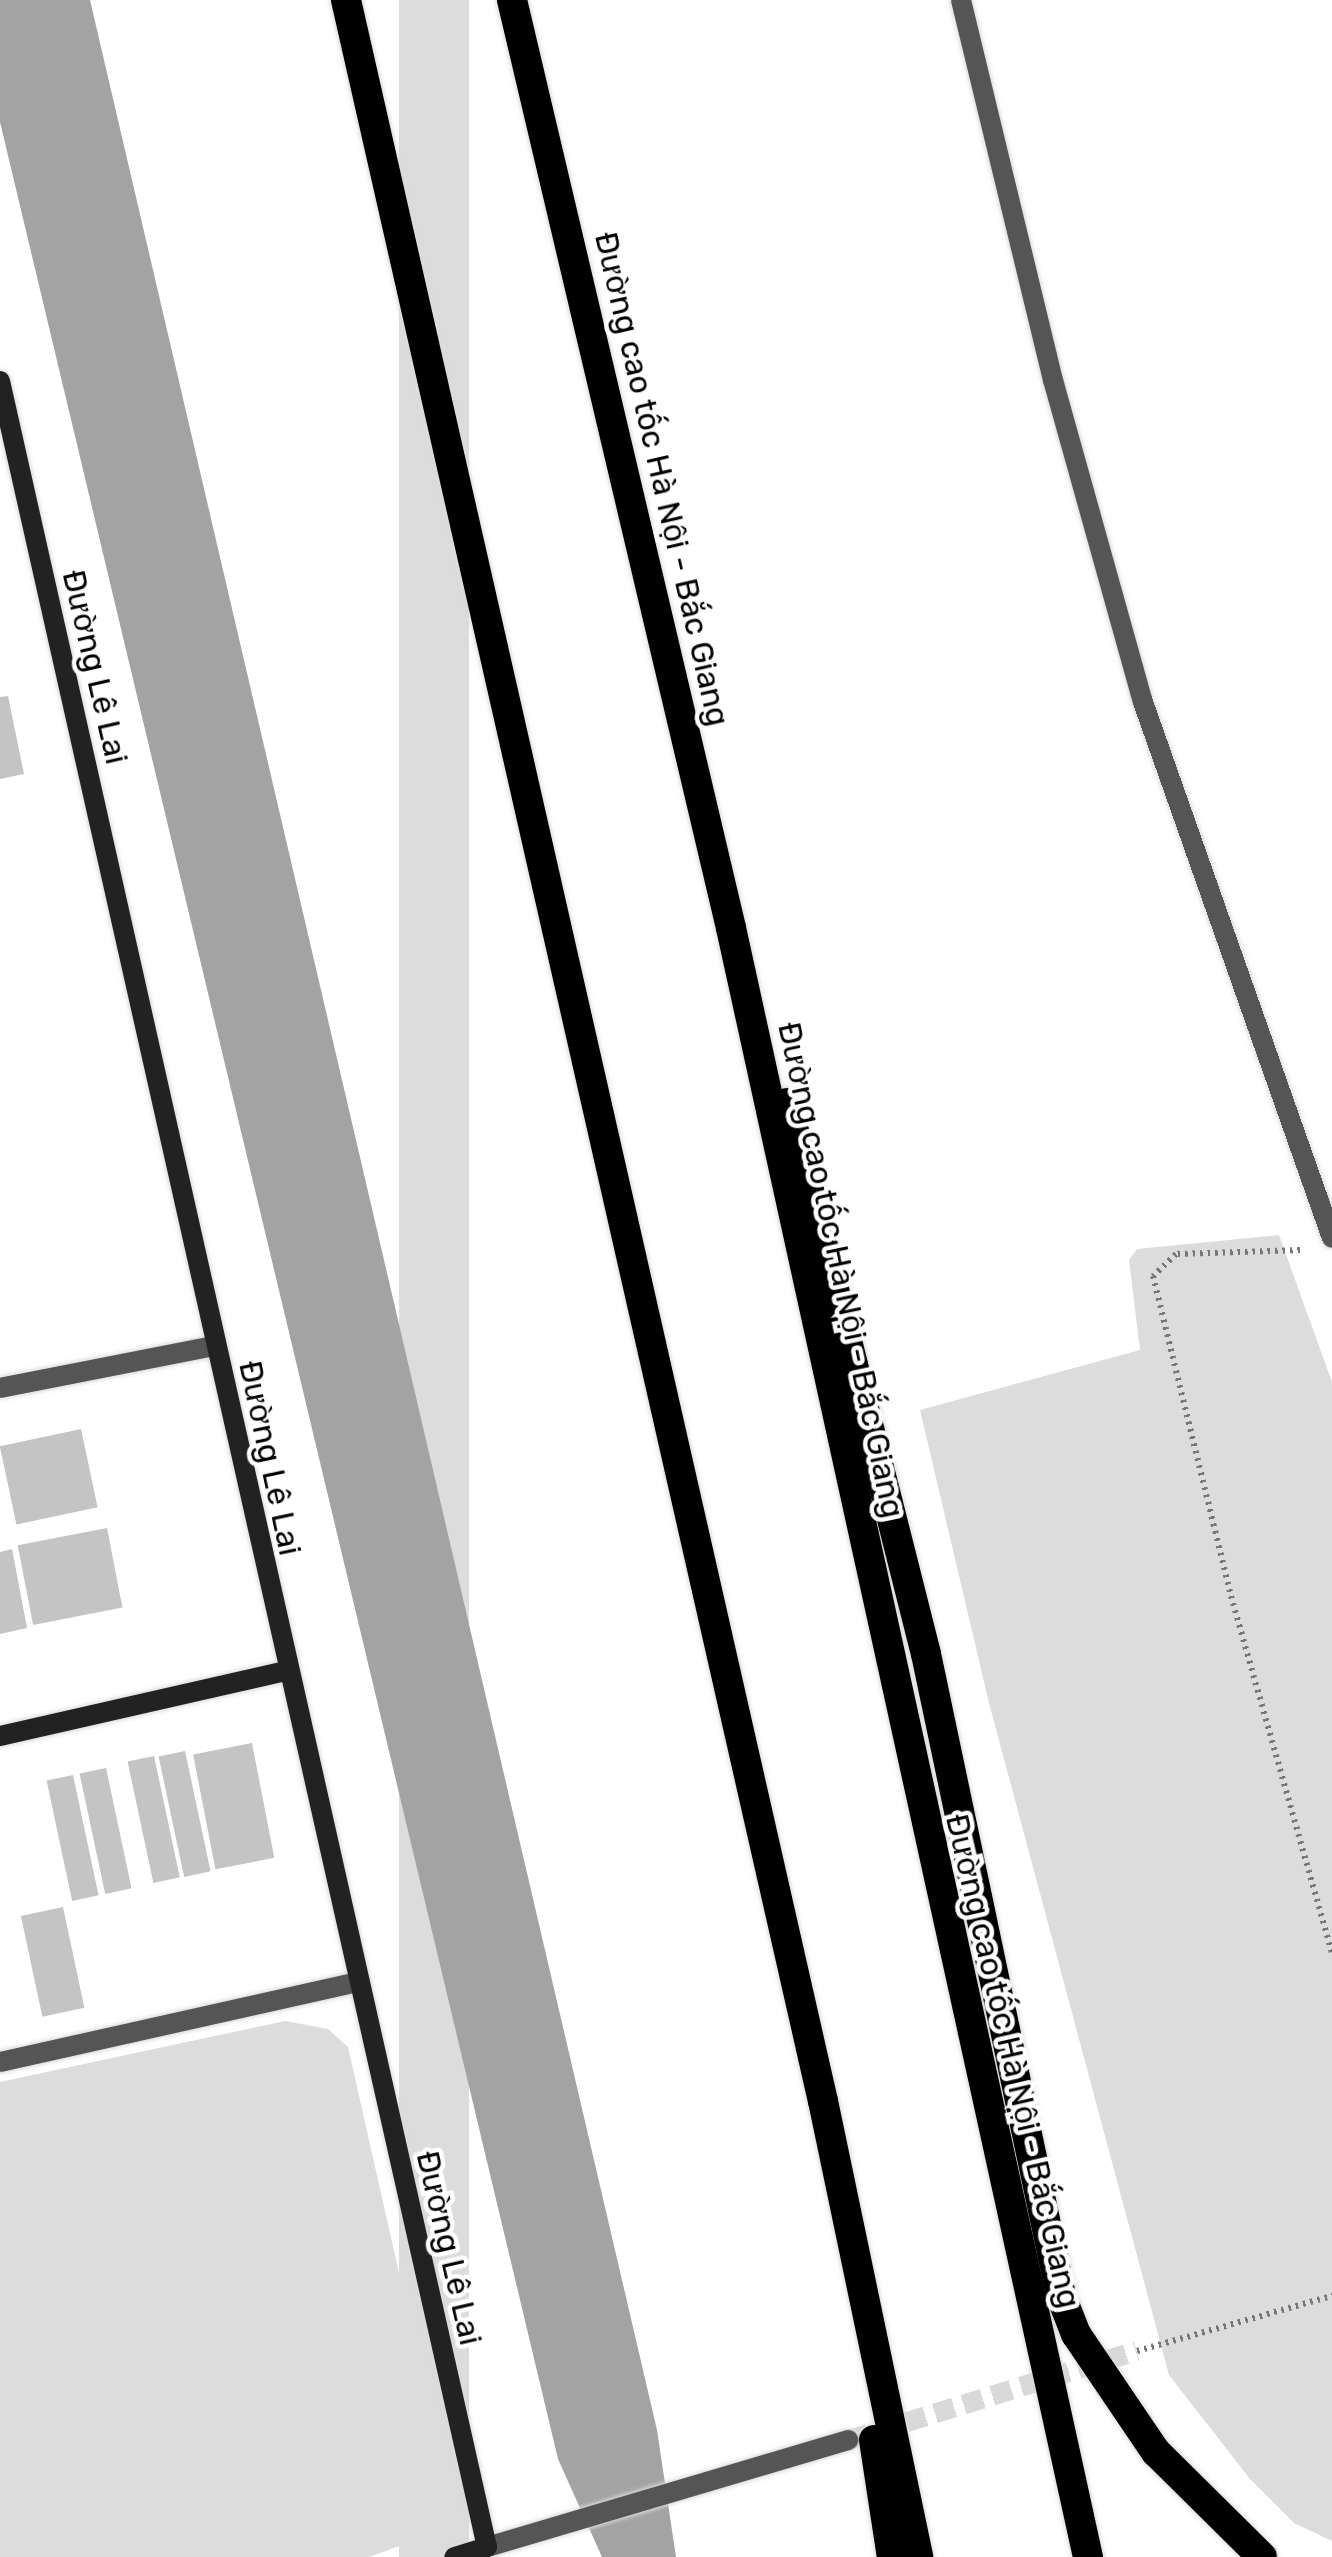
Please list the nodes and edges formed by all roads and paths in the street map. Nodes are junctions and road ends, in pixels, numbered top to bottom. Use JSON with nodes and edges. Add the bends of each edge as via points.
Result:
{"nodes":[{"id":1,"x":346,"y":0,"type":"edge"},
{"id":2,"x":512,"y":0,"type":"edge"},
{"id":3,"x":961,"y":0,"type":"edge"},
{"id":4,"x":0,"y":381,"type":"edge"},
{"id":5,"x":732,"y":928,"type":"junction"},
{"id":6,"x":1332,"y":1238,"type":"edge"},
{"id":7,"x":1300,"y":1250,"type":"dead end"},
{"id":8,"x":215,"y":1346,"type":"junction"},
{"id":9,"x":0,"y":1388,"type":"edge"},
{"id":10,"x":286,"y":1671,"type":"junction"},
{"id":11,"x":0,"y":1736,"type":"edge"},
{"id":12,"x":1332,"y":1954,"type":"edge"},
{"id":13,"x":358,"y":1982,"type":"junction"},
{"id":14,"x":0,"y":2062,"type":"edge"},
{"id":15,"x":823,"y":2100,"type":"junction"},
{"id":16,"x":1332,"y":2296,"type":"edge"},
{"id":17,"x":1137,"y":2352,"type":"tunnel mouth"},
{"id":18,"x":850,"y":2440,"type":"tunnel mouth"},
{"id":19,"x":487,"y":2547,"type":"junction"},
{"id":20,"x":454,"y":2557,"type":"edge"},
{"id":21,"x":892,"y":2557,"type":"edge"},
{"id":22,"x":918,"y":2557,"type":"edge"},
{"id":23,"x":1088,"y":2557,"type":"edge"},
{"id":24,"x":1262,"y":2557,"type":"edge"}],
"edges":[{"from":1,"to":15,"type":"highway"},
{"from":2,"to":5,"type":"highway","name":"Đường cao tốc Hà Nội - Bắc Giang"},
{"from":3,"to":6,"type":"street","via":[[1048,362],[1143,702]]},
{"from":4,"to":8,"type":"street","name":"Đường Lê Lai"},
{"from":5,"to":23,"type":"highway","name":"Đường cao tốc Hà Nội - Bắc Giang"},
{"from":5,"to":24,"type":"highway","via":[[797,1135],[926,1654],[1060,2296],[1076,2334],[1156,2452]]},
{"from":7,"to":12,"type":"path","via":[[1176,1254],[1153,1276],[1230,1596]]},
{"from":8,"to":9,"type":"street"},
{"from":8,"to":10,"type":"street","name":"Đường Lê Lai"},
{"from":10,"to":11,"type":"street"},
{"from":10,"to":13,"type":"street","name":"Đường Lê Lai"},
{"from":13,"to":14,"type":"street"},
{"from":13,"to":19,"type":"street","name":"Đường Lê Lai"},
{"from":15,"to":21,"type":"highway"},
{"from":15,"to":22,"type":"highway"},
{"from":16,"to":17,"type":"path"},
{"from":18,"to":19,"type":"street"},
{"from":19,"to":20,"type":"street"}]}
